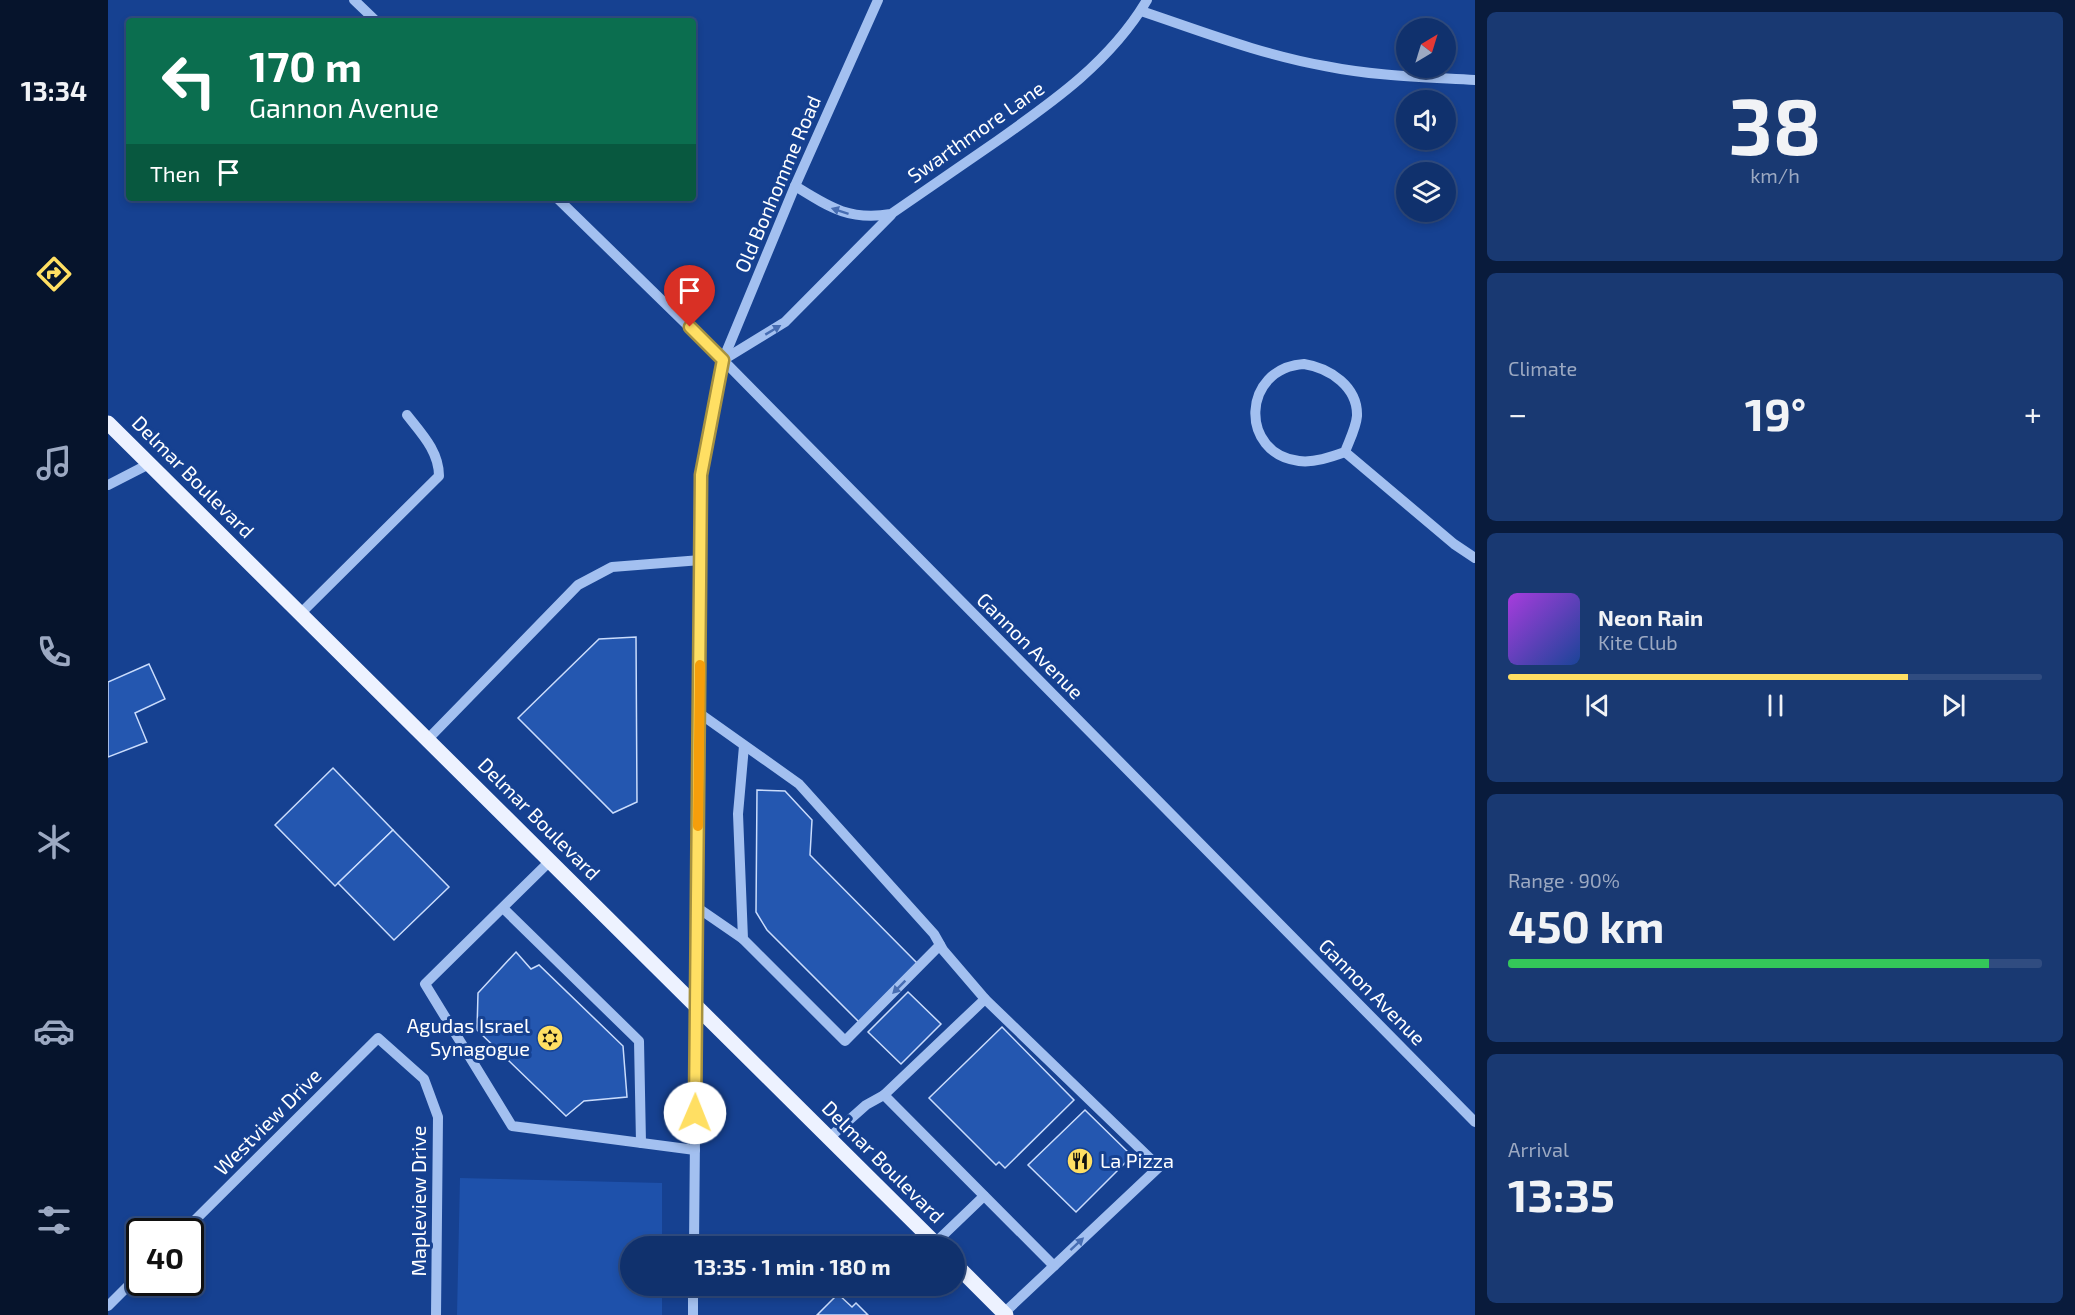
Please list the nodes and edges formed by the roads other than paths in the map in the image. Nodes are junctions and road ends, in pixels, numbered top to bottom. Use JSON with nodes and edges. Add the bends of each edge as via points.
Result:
{"nodes":[{"id":1,"x":354,"y":0,"type":"edge"},
{"id":2,"x":878,"y":0,"type":"edge"},
{"id":3,"x":1147,"y":0,"type":"edge"},
{"id":4,"x":1141,"y":11,"type":"junction"},
{"id":5,"x":373,"y":18,"type":"edge"},
{"id":6,"x":1475,"y":80,"type":"edge"},
{"id":7,"x":795,"y":186,"type":"junction"},
{"id":8,"x":560,"y":201,"type":"edge"},
{"id":9,"x":891,"y":214,"type":"junction"},
{"id":10,"x":723,"y":360,"type":"junction"},
{"id":11,"x":407,"y":415,"type":"dead end"},
{"id":12,"x":108,"y":423,"type":"edge"},
{"id":13,"x":1345,"y":452,"type":"junction"},
{"id":14,"x":149,"y":464,"type":"junction"},
{"id":15,"x":108,"y":485,"type":"edge"},
{"id":16,"x":1475,"y":558,"type":"edge"},
{"id":17,"x":701,"y":560,"type":"junction"},
{"id":18,"x":300,"y":614,"type":"junction"},
{"id":19,"x":699,"y":713,"type":"junction"},
{"id":20,"x":428,"y":739,"type":"junction"},
{"id":21,"x":744,"y":746,"type":"junction"},
{"id":22,"x":551,"y":860,"type":"junction"},
{"id":23,"x":503,"y":908,"type":"junction"},
{"id":24,"x":698,"y":908,"type":"junction"},
{"id":25,"x":743,"y":939,"type":"junction"},
{"id":26,"x":940,"y":945,"type":"junction"},
{"id":27,"x":985,"y":999,"type":"junction"},
{"id":28,"x":697,"y":1007,"type":"junction"},
{"id":29,"x":378,"y":1038,"type":"joint"},
{"id":30,"x":884,"y":1095,"type":"junction"},
{"id":31,"x":1473,"y":1115,"type":"edge"},
{"id":32,"x":830,"y":1137,"type":"junction"},
{"id":33,"x":641,"y":1143,"type":"junction"},
{"id":34,"x":694,"y":1150,"type":"junction"},
{"id":35,"x":984,"y":1196,"type":"junction"},
{"id":36,"x":197,"y":1218,"type":"edge"},
{"id":37,"x":694,"y":1236,"type":"edge"},
{"id":38,"x":927,"y":1236,"type":"edge"},
{"id":39,"x":945,"y":1236,"type":"edge"},
{"id":40,"x":1054,"y":1266,"type":"junction"},
{"id":41,"x":965,"y":1274,"type":"edge"},
{"id":42,"x":126,"y":1288,"type":"edge"},
{"id":43,"x":693,"y":1296,"type":"edge"},
{"id":44,"x":108,"y":1306,"type":"edge"},
{"id":45,"x":1005,"y":1314,"type":"edge"},
{"id":46,"x":436,"y":1315,"type":"edge"},
{"id":47,"x":693,"y":1315,"type":"edge"}],
"edges":[{"from":1,"to":5,"type":"street"},
{"from":2,"to":7,"type":"street","name":"Old Bonhomme Road"},
{"from":3,"to":4,"type":"street","name":"Swarthmore Lane"},
{"from":4,"to":6,"type":"street","via":[[1259,51],[1324,66]]},
{"from":4,"to":9,"type":"street","name":"Swarthmore Lane","via":[[1115,46],[1083,77]]},
{"from":9,"to":7,"type":"street","one_way":true,"via":[[871,218],[832,209]]},
{"from":7,"to":10,"type":"street","name":"Old Bonhomme Road"},
{"from":8,"to":10,"type":"street","name":"Gannon Avenue"},
{"from":10,"to":9,"type":"street","name":"Swarthmore Lane","one_way":true,"via":[[785,322]]},
{"from":10,"to":17,"type":"street","name":"Old Bonhomme Road","via":[[701,475]]},
{"from":10,"to":31,"type":"street","name":"Gannon Avenue"},
{"from":11,"to":18,"type":"street","via":[[430,444],[439,464],[439,476]]},
{"from":12,"to":14,"type":"main road","name":"Delmar Boulevard"},
{"from":13,"to":13,"type":"street","via":[[1300,461],[1281,456],[1262,439],[1254,415],[1265,382],[1292,365],[1318,366],[1333,374],[1354,399],[1357,416]]},
{"from":13,"to":16,"type":"street"},
{"from":14,"to":15,"type":"street"},
{"from":14,"to":18,"type":"main road","name":"Delmar Boulevard"},
{"from":17,"to":19,"type":"street","name":"Old Bonhomme Road"},
{"from":17,"to":20,"type":"street","via":[[612,567],[578,585]]},
{"from":18,"to":20,"type":"main road","name":"Delmar Boulevard"},
{"from":19,"to":21,"type":"street"},
{"from":19,"to":24,"type":"street","name":"Old Bonhomme Road"},
{"from":20,"to":22,"type":"main road","name":"Delmar Boulevard"},
{"from":21,"to":25,"type":"street","via":[[738,813]]},
{"from":21,"to":26,"type":"street","via":[[799,784]]},
{"from":22,"to":23,"type":"street"},
{"from":22,"to":28,"type":"main road","name":"Delmar Boulevard"},
{"from":23,"to":33,"type":"street","via":[[639,1041]]},
{"from":23,"to":33,"type":"street","via":[[425,984],[512,1126]]},
{"from":24,"to":25,"type":"street"},
{"from":24,"to":28,"type":"street","name":"Old Bonhomme Road"},
{"from":26,"to":25,"type":"street","one_way":true,"via":[[845,1041]]},
{"from":26,"to":27,"type":"street"},
{"from":27,"to":30,"type":"street"},
{"from":40,"to":27,"type":"street","one_way":true,"via":[[1159,1167]]},
{"from":28,"to":32,"type":"main road","name":"Delmar Boulevard"},
{"from":28,"to":34,"type":"street","name":"Old Bonhomme Road"},
{"from":29,"to":36,"type":"street","name":"Westview Drive"},
{"from":29,"to":46,"type":"street","name":"Mapleview Drive","via":[[424,1079],[438,1117]]},
{"from":30,"to":32,"type":"street","via":[[866,1105]]},
{"from":30,"to":35,"type":"street"},
{"from":32,"to":38,"type":"main road","name":"Delmar Boulevard"},
{"from":33,"to":34,"type":"street"},
{"from":34,"to":37,"type":"street","name":"Old Bonhomme Road"},
{"from":35,"to":39,"type":"street"},
{"from":35,"to":40,"type":"street"},
{"from":40,"to":45,"type":"street"},
{"from":41,"to":45,"type":"main road"},
{"from":42,"to":44,"type":"street"},
{"from":43,"to":47,"type":"street"}]}
